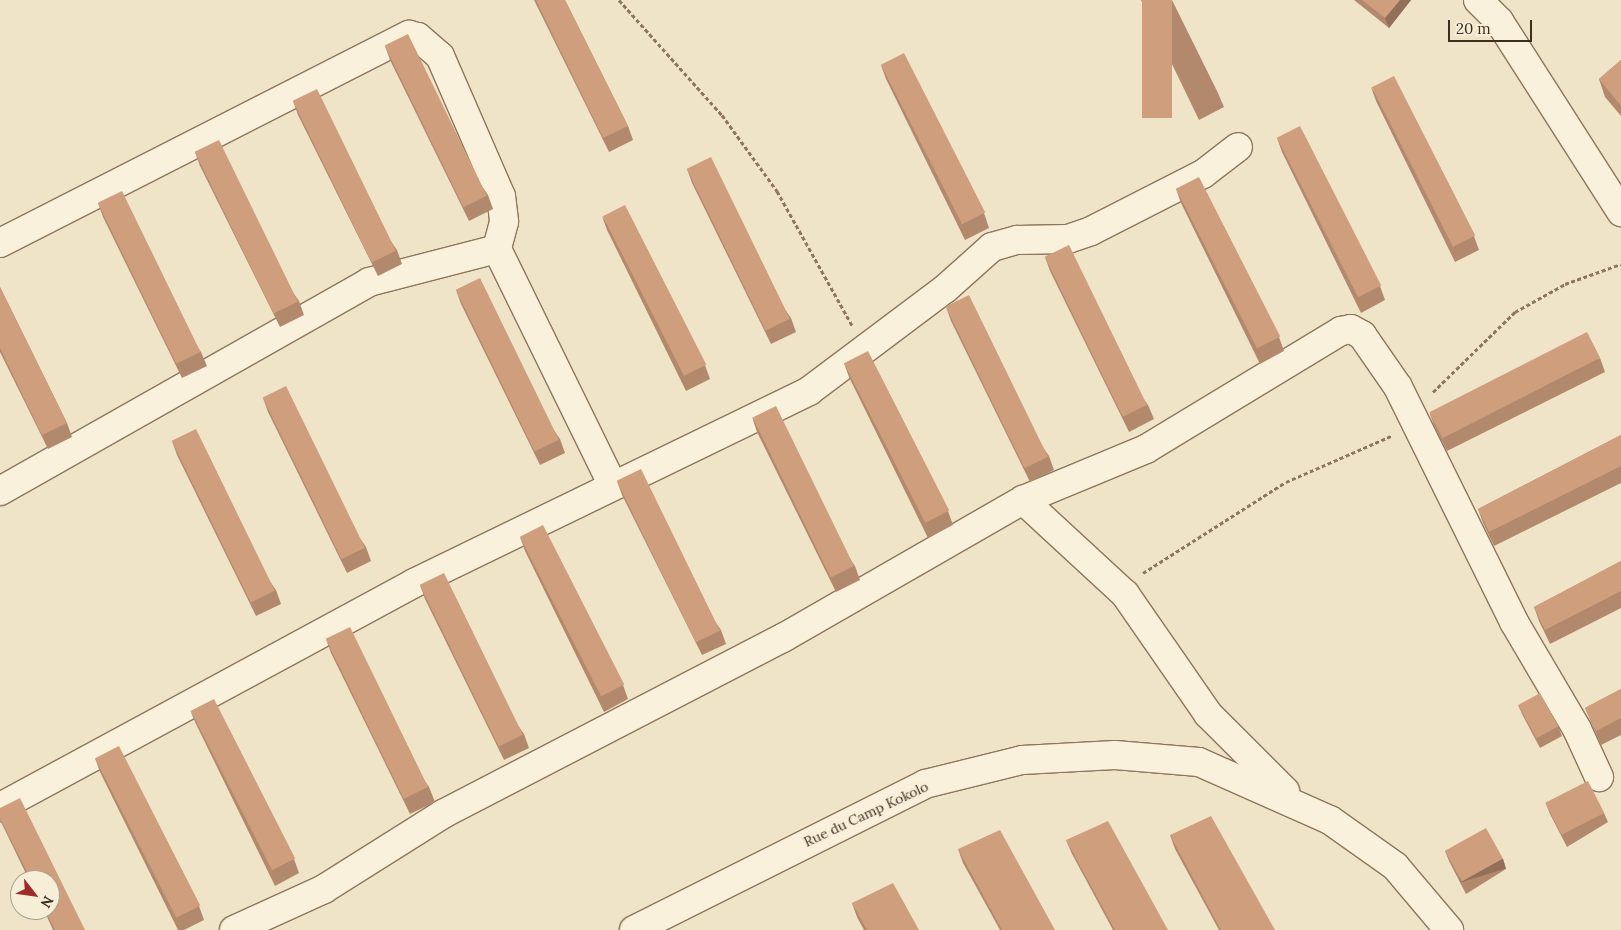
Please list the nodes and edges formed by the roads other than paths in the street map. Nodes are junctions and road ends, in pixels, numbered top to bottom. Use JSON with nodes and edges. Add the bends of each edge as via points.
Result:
{"nodes":[{"id":1,"x":1478,"y":0,"type":"edge"},
{"id":2,"x":1238,"y":147,"type":"dead end"},
{"id":3,"x":1621,"y":212,"type":"edge"},
{"id":4,"x":0,"y":243,"type":"edge"},
{"id":5,"x":497,"y":249,"type":"junction"},
{"id":6,"x":612,"y":484,"type":"junction"},
{"id":7,"x":0,"y":491,"type":"edge"},
{"id":8,"x":1023,"y":500,"type":"junction"},
{"id":9,"x":1600,"y":777,"type":"dead end"},
{"id":10,"x":1297,"y":804,"type":"junction"},
{"id":11,"x":0,"y":807,"type":"edge"},
{"id":12,"x":234,"y":930,"type":"edge"},
{"id":13,"x":634,"y":930,"type":"edge"},
{"id":14,"x":1449,"y":930,"type":"edge"}],
"edges":[{"from":1,"to":3,"type":"street","via":[[1499,21]]},
{"from":2,"to":6,"type":"street","via":[[1203,174],[1091,231],[1068,239],[1017,240],[992,247],[910,316],[864,347],[809,392]]},
{"from":4,"to":5,"type":"street","via":[[409,35],[430,44],[440,56],[501,196],[504,222]]},
{"from":5,"to":6,"type":"street"},
{"from":5,"to":7,"type":"street","via":[[368,282]]},
{"from":6,"to":11,"type":"street","via":[[336,624]]},
{"from":8,"to":9,"type":"street","via":[[1146,449],[1341,331],[1358,330],[1398,387],[1514,622],[1577,728]]},
{"from":8,"to":10,"type":"street","via":[[1125,594],[1208,714]]},
{"from":8,"to":12,"type":"street","via":[[784,638],[443,814],[324,889]]},
{"from":10,"to":13,"type":"street","name":"Rue du Camp Kokolo","via":[[1199,762],[1115,755],[1022,760],[925,784]]},
{"from":10,"to":14,"type":"street","name":"Rue du Camp Kokolo","via":[[1330,820],[1395,866]]}]}
